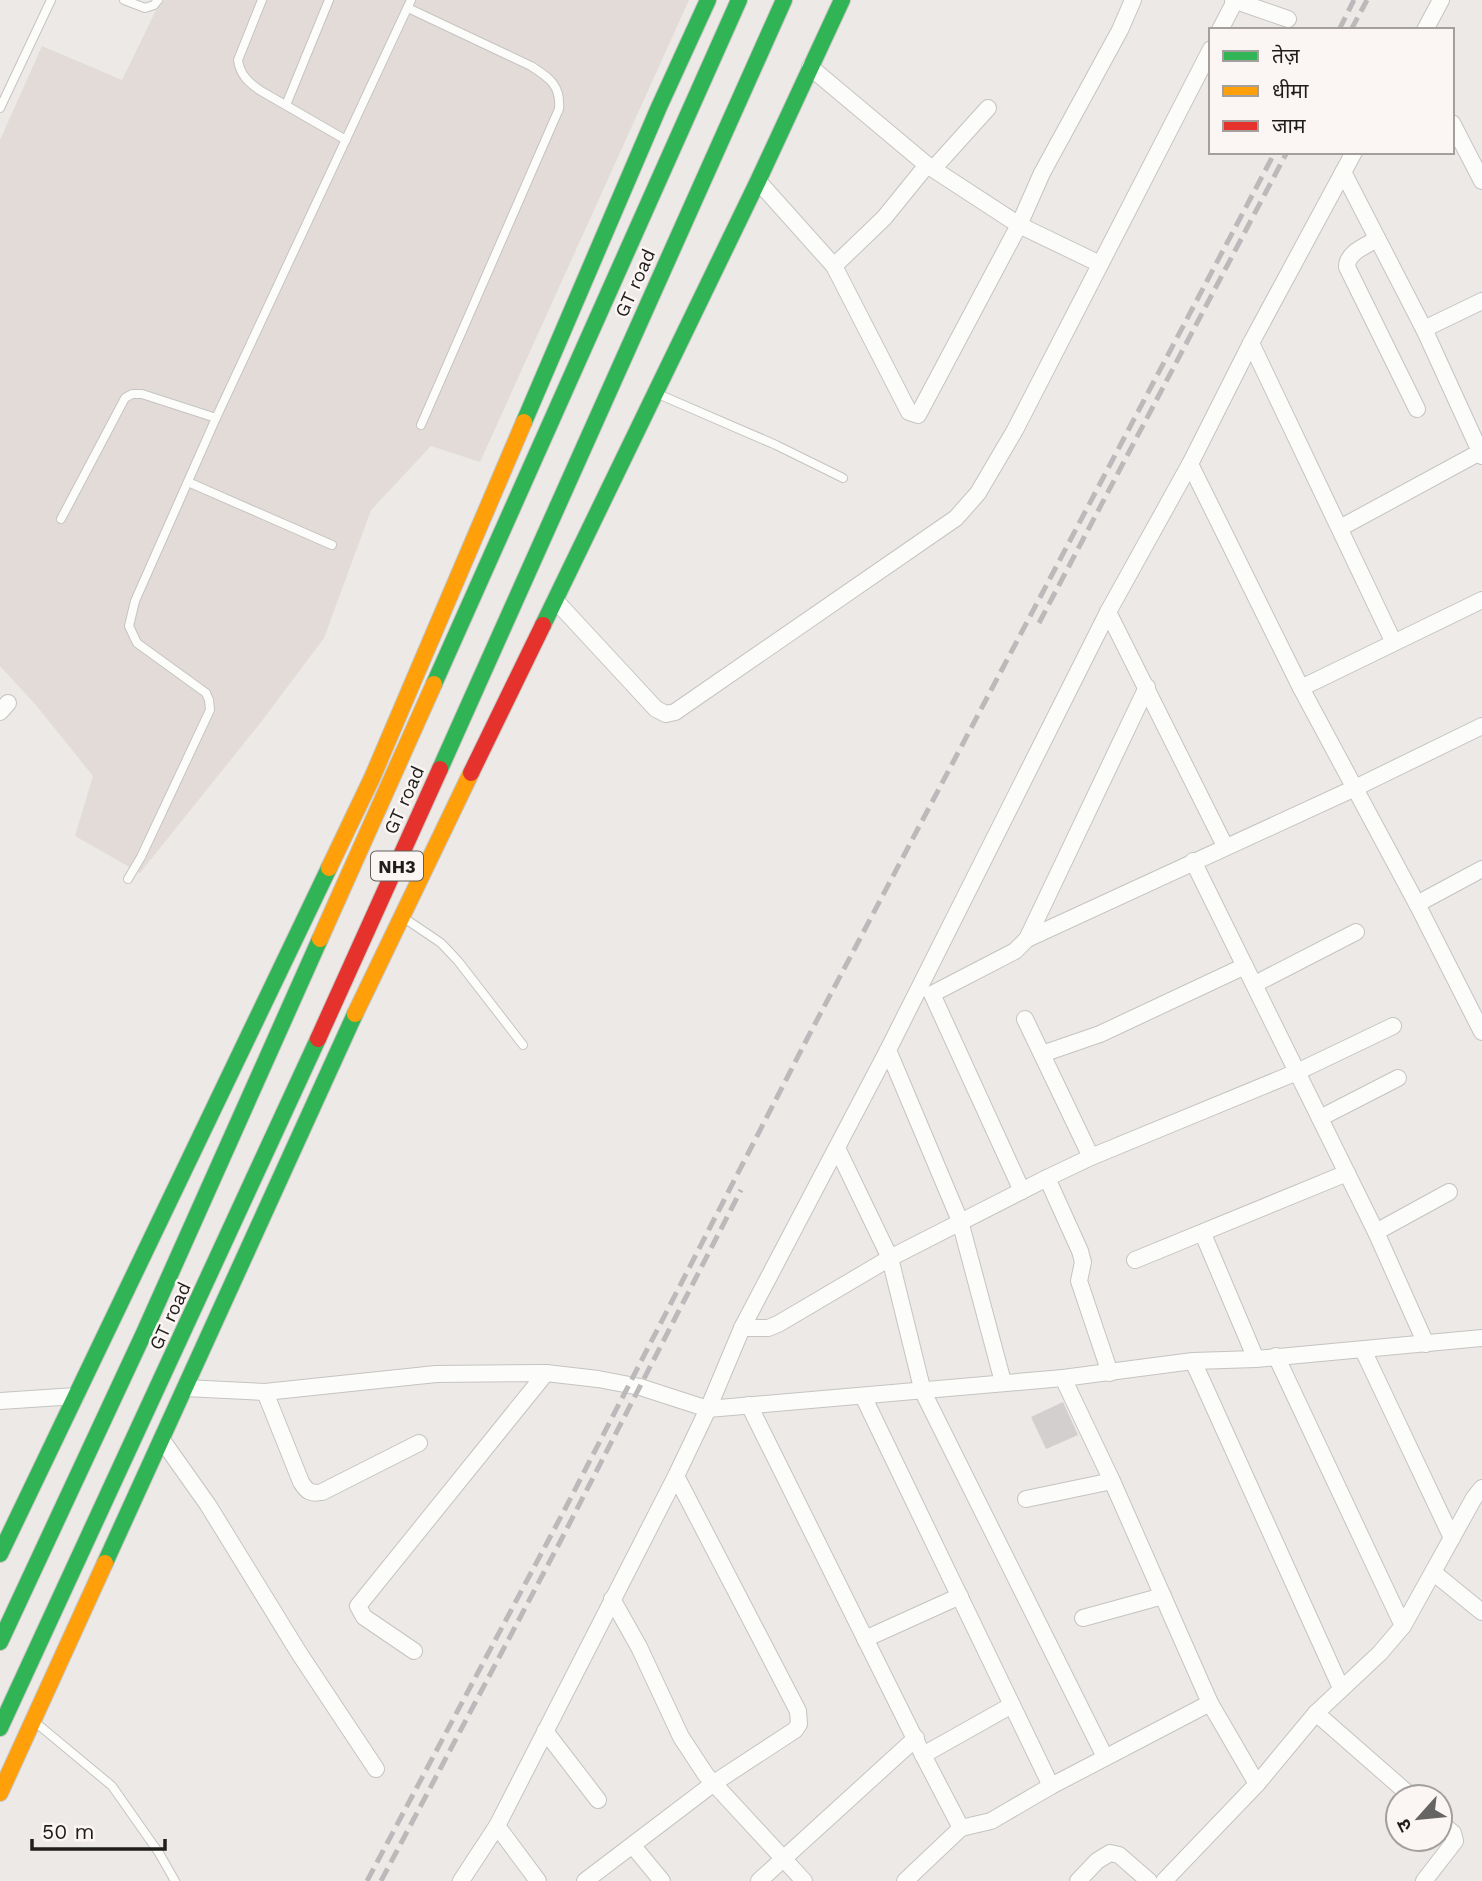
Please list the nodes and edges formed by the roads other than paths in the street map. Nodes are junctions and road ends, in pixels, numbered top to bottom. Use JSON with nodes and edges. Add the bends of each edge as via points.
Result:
{"nodes":[{"id":1,"x":51,"y":0,"type":"edge"},
{"id":2,"x":124,"y":0,"type":"edge"},
{"id":3,"x":158,"y":0,"type":"edge"},
{"id":4,"x":262,"y":0,"type":"edge"},
{"id":5,"x":329,"y":0,"type":"edge"},
{"id":6,"x":708,"y":0,"type":"edge"},
{"id":7,"x":739,"y":0,"type":"edge"},
{"id":8,"x":784,"y":0,"type":"edge"},
{"id":9,"x":842,"y":0,"type":"edge"},
{"id":10,"x":1133,"y":0,"type":"edge"},
{"id":11,"x":1234,"y":0,"type":"edge"},
{"id":12,"x":1441,"y":0,"type":"edge"},
{"id":13,"x":410,"y":4,"type":"edge"},
{"id":14,"x":1288,"y":19,"type":"dead end"},
{"id":15,"x":1221,"y":28,"type":"edge"},
{"id":16,"x":1426,"y":28,"type":"edge"},
{"id":17,"x":1209,"y":53,"type":"edge"},
{"id":18,"x":810,"y":67,"type":"junction"},
{"id":19,"x":286,"y":105,"type":"junction"},
{"id":20,"x":0,"y":108,"type":"edge"},
{"id":21,"x":988,"y":108,"type":"dead end"},
{"id":22,"x":1454,"y":127,"type":"edge"},
{"id":23,"x":346,"y":140,"type":"junction"},
{"id":24,"x":1353,"y":154,"type":"edge"},
{"id":25,"x":931,"y":167,"type":"junction"},
{"id":26,"x":1343,"y":172,"type":"junction"},
{"id":27,"x":758,"y":181,"type":"junction"},
{"id":28,"x":1482,"y":181,"type":"edge"},
{"id":29,"x":1019,"y":225,"type":"junction"},
{"id":30,"x":1377,"y":239,"type":"junction"},
{"id":31,"x":1100,"y":264,"type":"junction"},
{"id":32,"x":834,"y":266,"type":"junction"},
{"id":33,"x":1482,"y":301,"type":"edge"},
{"id":34,"x":1424,"y":329,"type":"junction"},
{"id":35,"x":1251,"y":343,"type":"junction"},
{"id":36,"x":655,"y":393,"type":"junction"},
{"id":37,"x":1417,"y":409,"type":"dead end"},
{"id":38,"x":216,"y":418,"type":"junction"},
{"id":39,"x":421,"y":425,"type":"dead end"},
{"id":40,"x":1481,"y":453,"type":"edge"},
{"id":41,"x":1190,"y":464,"type":"junction"},
{"id":42,"x":843,"y":478,"type":"dead end"},
{"id":43,"x":188,"y":482,"type":"junction"},
{"id":44,"x":61,"y":519,"type":"dead end"},
{"id":45,"x":1340,"y":528,"type":"junction"},
{"id":46,"x":332,"y":544,"type":"dead end"},
{"id":47,"x":555,"y":600,"type":"junction"},
{"id":48,"x":1482,"y":600,"type":"edge"},
{"id":49,"x":1108,"y":612,"type":"junction"},
{"id":50,"x":1393,"y":641,"type":"junction"},
{"id":51,"x":1147,"y":687,"type":"junction"},
{"id":52,"x":1301,"y":688,"type":"junction"},
{"id":53,"x":1482,"y":726,"type":"edge"},
{"id":54,"x":1355,"y":788,"type":"junction"},
{"id":55,"x":1225,"y":846,"type":"junction"},
{"id":56,"x":1193,"y":861,"type":"junction"},
{"id":57,"x":1482,"y":869,"type":"edge"},
{"id":58,"x":128,"y":879,"type":"dead end"},
{"id":59,"x":1416,"y":904,"type":"junction"},
{"id":60,"x":402,"y":916,"type":"junction"},
{"id":61,"x":1356,"y":932,"type":"dead end"},
{"id":62,"x":1027,"y":939,"type":"junction"},
{"id":63,"x":1245,"y":966,"type":"junction"},
{"id":64,"x":1255,"y":985,"type":"junction"},
{"id":65,"x":1478,"y":1012,"type":"edge"},
{"id":66,"x":1025,"y":1019,"type":"dead end"},
{"id":67,"x":1394,"y":1026,"type":"dead end"},
{"id":68,"x":1482,"y":1032,"type":"edge"},
{"id":69,"x":523,"y":1045,"type":"dead end"},
{"id":70,"x":888,"y":1049,"type":"junction"},
{"id":71,"x":1042,"y":1054,"type":"junction"},
{"id":72,"x":1297,"y":1072,"type":"junction"},
{"id":73,"x":1398,"y":1079,"type":"dead end"},
{"id":74,"x":1320,"y":1118,"type":"junction"},
{"id":75,"x":837,"y":1147,"type":"junction"},
{"id":76,"x":1091,"y":1157,"type":"junction"},
{"id":77,"x":1346,"y":1173,"type":"junction"},
{"id":78,"x":1047,"y":1178,"type":"junction"},
{"id":79,"x":1022,"y":1191,"type":"junction"},
{"id":80,"x":1449,"y":1192,"type":"dead end"},
{"id":81,"x":960,"y":1221,"type":"junction"},
{"id":82,"x":1376,"y":1232,"type":"junction"},
{"id":83,"x":1203,"y":1234,"type":"junction"},
{"id":84,"x":890,"y":1258,"type":"junction"},
{"id":85,"x":1135,"y":1260,"type":"dead end"},
{"id":86,"x":742,"y":1328,"type":"junction"},
{"id":87,"x":1482,"y":1338,"type":"edge"},
{"id":88,"x":1426,"y":1344,"type":"junction"},
{"id":89,"x":1363,"y":1350,"type":"junction"},
{"id":90,"x":1276,"y":1356,"type":"junction"},
{"id":91,"x":1256,"y":1359,"type":"junction"},
{"id":92,"x":1193,"y":1362,"type":"junction"},
{"id":93,"x":546,"y":1373,"type":"junction"},
{"id":94,"x":1110,"y":1373,"type":"junction"},
{"id":95,"x":1063,"y":1378,"type":"junction"},
{"id":96,"x":1003,"y":1382,"type":"junction"},
{"id":97,"x":185,"y":1388,"type":"junction"},
{"id":98,"x":265,"y":1392,"type":"junction"},
{"id":99,"x":923,"y":1392,"type":"junction"},
{"id":100,"x":76,"y":1396,"type":"junction"},
{"id":101,"x":863,"y":1396,"type":"junction"},
{"id":102,"x":0,"y":1401,"type":"edge"},
{"id":103,"x":749,"y":1405,"type":"junction"},
{"id":104,"x":708,"y":1409,"type":"junction"},
{"id":105,"x":162,"y":1440,"type":"junction"},
{"id":106,"x":419,"y":1443,"type":"dead end"},
{"id":107,"x":676,"y":1476,"type":"junction"},
{"id":108,"x":1112,"y":1481,"type":"junction"},
{"id":109,"x":1481,"y":1492,"type":"edge"},
{"id":110,"x":1026,"y":1499,"type":"dead end"},
{"id":111,"x":1452,"y":1538,"type":"junction"},
{"id":112,"x":0,"y":1555,"type":"edge"},
{"id":113,"x":1434,"y":1573,"type":"junction"},
{"id":114,"x":960,"y":1596,"type":"junction"},
{"id":115,"x":1163,"y":1596,"type":"junction"},
{"id":116,"x":612,"y":1599,"type":"junction"},
{"id":117,"x":1482,"y":1612,"type":"edge"},
{"id":118,"x":1083,"y":1618,"type":"dead end"},
{"id":119,"x":1403,"y":1626,"type":"junction"},
{"id":120,"x":865,"y":1639,"type":"junction"},
{"id":121,"x":0,"y":1642,"type":"edge"},
{"id":122,"x":414,"y":1651,"type":"dead end"},
{"id":123,"x":1341,"y":1688,"type":"junction"},
{"id":124,"x":1210,"y":1703,"type":"junction"},
{"id":125,"x":1012,"y":1705,"type":"junction"},
{"id":126,"x":1316,"y":1713,"type":"junction"},
{"id":127,"x":33,"y":1721,"type":"junction"},
{"id":128,"x":0,"y":1728,"type":"edge"},
{"id":129,"x":545,"y":1731,"type":"junction"},
{"id":130,"x":916,"y":1738,"type":"junction"},
{"id":131,"x":923,"y":1755,"type":"junction"},
{"id":132,"x":1105,"y":1757,"type":"junction"},
{"id":133,"x":376,"y":1769,"type":"dead end"},
{"id":134,"x":714,"y":1783,"type":"junction"},
{"id":135,"x":1396,"y":1783,"type":"edge"},
{"id":136,"x":1256,"y":1784,"type":"junction"},
{"id":137,"x":1051,"y":1786,"type":"junction"},
{"id":138,"x":0,"y":1793,"type":"edge"},
{"id":139,"x":598,"y":1800,"type":"dead end"},
{"id":140,"x":497,"y":1826,"type":"junction"},
{"id":141,"x":961,"y":1828,"type":"junction"},
{"id":142,"x":633,"y":1846,"type":"junction"},
{"id":143,"x":1446,"y":1853,"type":"edge"},
{"id":144,"x":785,"y":1859,"type":"junction"},
{"id":145,"x":175,"y":1881,"type":"edge"},
{"id":146,"x":461,"y":1881,"type":"edge"},
{"id":147,"x":538,"y":1881,"type":"edge"},
{"id":148,"x":585,"y":1881,"type":"edge"},
{"id":149,"x":662,"y":1881,"type":"edge"},
{"id":150,"x":759,"y":1881,"type":"edge"},
{"id":151,"x":804,"y":1881,"type":"edge"},
{"id":152,"x":905,"y":1881,"type":"edge"},
{"id":153,"x":1078,"y":1881,"type":"edge"},
{"id":154,"x":1149,"y":1881,"type":"edge"},
{"id":155,"x":1164,"y":1881,"type":"edge"},
{"id":156,"x":1424,"y":1881,"type":"edge"}],
"edges":[{"from":1,"to":20,"type":"lane"},
{"from":2,"to":3,"type":"lane","via":[[145,8]]},
{"from":4,"to":19,"type":"lane","via":[[239,66],[248,82]]},
{"from":5,"to":19,"type":"lane"},
{"from":6,"to":100,"type":"main road","via":[[372,778]]},
{"from":7,"to":121,"type":"main road","name":"GT road","number":"NH3","via":[[144,1333]]},
{"from":8,"to":128,"type":"main road","name":"GT road","number":"NH3","via":[[447,757]]},
{"from":9,"to":18,"type":"main road"},
{"from":10,"to":29,"type":"street"},
{"from":11,"to":14,"type":"street"},
{"from":11,"to":15,"type":"street"},
{"from":12,"to":16,"type":"street"},
{"from":13,"to":23,"type":"lane"},
{"from":13,"to":39,"type":"lane","via":[[549,77],[560,97],[559,109]]},
{"from":17,"to":31,"type":"street"},
{"from":18,"to":25,"type":"street"},
{"from":18,"to":27,"type":"main road"},
{"from":19,"to":23,"type":"lane"},
{"from":21,"to":25,"type":"street"},
{"from":22,"to":28,"type":"street"},
{"from":23,"to":38,"type":"lane"},
{"from":24,"to":26,"type":"street"},
{"from":25,"to":29,"type":"street"},
{"from":25,"to":32,"type":"street"},
{"from":26,"to":30,"type":"street"},
{"from":26,"to":35,"type":"street"},
{"from":27,"to":32,"type":"street"},
{"from":27,"to":36,"type":"main road"},
{"from":29,"to":31,"type":"street"},
{"from":29,"to":32,"type":"street","via":[[915,416]]},
{"from":30,"to":34,"type":"street"},
{"from":30,"to":37,"type":"street","via":[[1350,256],[1347,267]]},
{"from":31,"to":47,"type":"street","via":[[1015,430],[966,508],[687,705],[666,714],[656,709]]},
{"from":33,"to":34,"type":"street"},
{"from":34,"to":40,"type":"street"},
{"from":35,"to":41,"type":"street"},
{"from":35,"to":45,"type":"street"},
{"from":36,"to":42,"type":"lane"},
{"from":36,"to":47,"type":"main road"},
{"from":38,"to":43,"type":"lane"},
{"from":38,"to":44,"type":"lane","via":[[142,394],[125,398]]},
{"from":40,"to":45,"type":"street"},
{"from":41,"to":49,"type":"street"},
{"from":41,"to":52,"type":"street"},
{"from":43,"to":46,"type":"lane"},
{"from":43,"to":58,"type":"lane","via":[[135,601],[129,626],[137,643],[206,693],[209,710]]},
{"from":45,"to":50,"type":"street"},
{"from":47,"to":60,"type":"main road"},
{"from":48,"to":50,"type":"street"},
{"from":49,"to":51,"type":"street"},
{"from":49,"to":70,"type":"street"},
{"from":50,"to":52,"type":"street"},
{"from":51,"to":55,"type":"street"},
{"from":51,"to":62,"type":"street"},
{"from":52,"to":54,"type":"street"},
{"from":53,"to":54,"type":"street"},
{"from":54,"to":55,"type":"street"},
{"from":54,"to":59,"type":"street"},
{"from":55,"to":56,"type":"street"},
{"from":56,"to":62,"type":"street"},
{"from":56,"to":63,"type":"street"},
{"from":57,"to":59,"type":"street"},
{"from":59,"to":65,"type":"street"},
{"from":60,"to":69,"type":"lane","via":[[458,961]]},
{"from":60,"to":97,"type":"main road"},
{"from":61,"to":64,"type":"street"},
{"from":62,"to":79,"type":"street","via":[[1014,951],[932,994]]},
{"from":63,"to":64,"type":"street"},
{"from":63,"to":71,"type":"street","via":[[1100,1034]]},
{"from":64,"to":72,"type":"street"},
{"from":65,"to":68,"type":"street"},
{"from":66,"to":71,"type":"street"},
{"from":67,"to":72,"type":"street"},
{"from":70,"to":75,"type":"street"},
{"from":70,"to":81,"type":"street"},
{"from":71,"to":76,"type":"street"},
{"from":72,"to":74,"type":"street"},
{"from":72,"to":76,"type":"street"},
{"from":73,"to":74,"type":"street"},
{"from":74,"to":77,"type":"street"},
{"from":75,"to":84,"type":"street"},
{"from":75,"to":86,"type":"street"},
{"from":76,"to":78,"type":"street"},
{"from":77,"to":82,"type":"street"},
{"from":77,"to":83,"type":"street"},
{"from":78,"to":79,"type":"street"},
{"from":78,"to":94,"type":"street","via":[[1080,1251],[1079,1282]]},
{"from":79,"to":81,"type":"street"},
{"from":80,"to":82,"type":"street"},
{"from":81,"to":84,"type":"street"},
{"from":81,"to":96,"type":"street"},
{"from":82,"to":88,"type":"street"},
{"from":83,"to":85,"type":"street"},
{"from":83,"to":91,"type":"street"},
{"from":84,"to":86,"type":"street","via":[[778,1324]]},
{"from":84,"to":99,"type":"street"},
{"from":86,"to":104,"type":"street"},
{"from":87,"to":88,"type":"street"},
{"from":88,"to":89,"type":"street"},
{"from":89,"to":90,"type":"street"},
{"from":89,"to":111,"type":"street"},
{"from":90,"to":91,"type":"street"},
{"from":90,"to":119,"type":"street"},
{"from":91,"to":92,"type":"street"},
{"from":92,"to":94,"type":"street"},
{"from":92,"to":123,"type":"street"},
{"from":93,"to":98,"type":"street","via":[[436,1374]]},
{"from":93,"to":104,"type":"street","via":[[640,1387]]},
{"from":93,"to":122,"type":"street","via":[[358,1606],[365,1617]]},
{"from":94,"to":95,"type":"street"},
{"from":95,"to":96,"type":"street"},
{"from":95,"to":108,"type":"street"},
{"from":96,"to":99,"type":"street"},
{"from":97,"to":98,"type":"street"},
{"from":97,"to":105,"type":"main road"},
{"from":98,"to":106,"type":"street","via":[[302,1482],[313,1493]]},
{"from":99,"to":101,"type":"street"},
{"from":99,"to":132,"type":"street"},
{"from":100,"to":102,"type":"street"},
{"from":100,"to":112,"type":"main road"},
{"from":101,"to":103,"type":"street"},
{"from":101,"to":114,"type":"street"},
{"from":103,"to":104,"type":"street"},
{"from":103,"to":120,"type":"street"},
{"from":104,"to":107,"type":"street"},
{"from":105,"to":127,"type":"main road"},
{"from":105,"to":133,"type":"street"},
{"from":107,"to":116,"type":"street"},
{"from":107,"to":134,"type":"street","via":[[800,1718],[795,1730]]},
{"from":108,"to":110,"type":"street"},
{"from":108,"to":115,"type":"street"},
{"from":109,"to":111,"type":"street"},
{"from":111,"to":113,"type":"street"},
{"from":113,"to":117,"type":"street"},
{"from":113,"to":119,"type":"street"},
{"from":114,"to":120,"type":"street"},
{"from":114,"to":125,"type":"street"},
{"from":115,"to":118,"type":"street"},
{"from":115,"to":124,"type":"street"},
{"from":116,"to":129,"type":"street"},
{"from":116,"to":134,"type":"street","via":[[692,1757]]},
{"from":119,"to":123,"type":"street"},
{"from":120,"to":130,"type":"street"},
{"from":123,"to":126,"type":"street"},
{"from":124,"to":132,"type":"street"},
{"from":124,"to":136,"type":"street"},
{"from":125,"to":131,"type":"street"},
{"from":125,"to":137,"type":"street"},
{"from":126,"to":135,"type":"street"},
{"from":126,"to":136,"type":"street"},
{"from":127,"to":138,"type":"main road"},
{"from":127,"to":145,"type":"lane","via":[[112,1786]]},
{"from":129,"to":139,"type":"street"},
{"from":129,"to":140,"type":"street"},
{"from":130,"to":131,"type":"street"},
{"from":130,"to":144,"type":"street"},
{"from":131,"to":141,"type":"street"},
{"from":132,"to":137,"type":"street"},
{"from":134,"to":142,"type":"street"},
{"from":134,"to":144,"type":"street"},
{"from":136,"to":155,"type":"street"},
{"from":137,"to":141,"type":"street","via":[[991,1821]]},
{"from":140,"to":146,"type":"street"},
{"from":140,"to":147,"type":"street"},
{"from":141,"to":152,"type":"street"},
{"from":142,"to":148,"type":"street"},
{"from":142,"to":149,"type":"street"},
{"from":143,"to":156,"type":"street"},
{"from":144,"to":150,"type":"street"},
{"from":144,"to":151,"type":"street"},
{"from":153,"to":154,"type":"street","via":[[1110,1853],[1119,1855]]}]}
